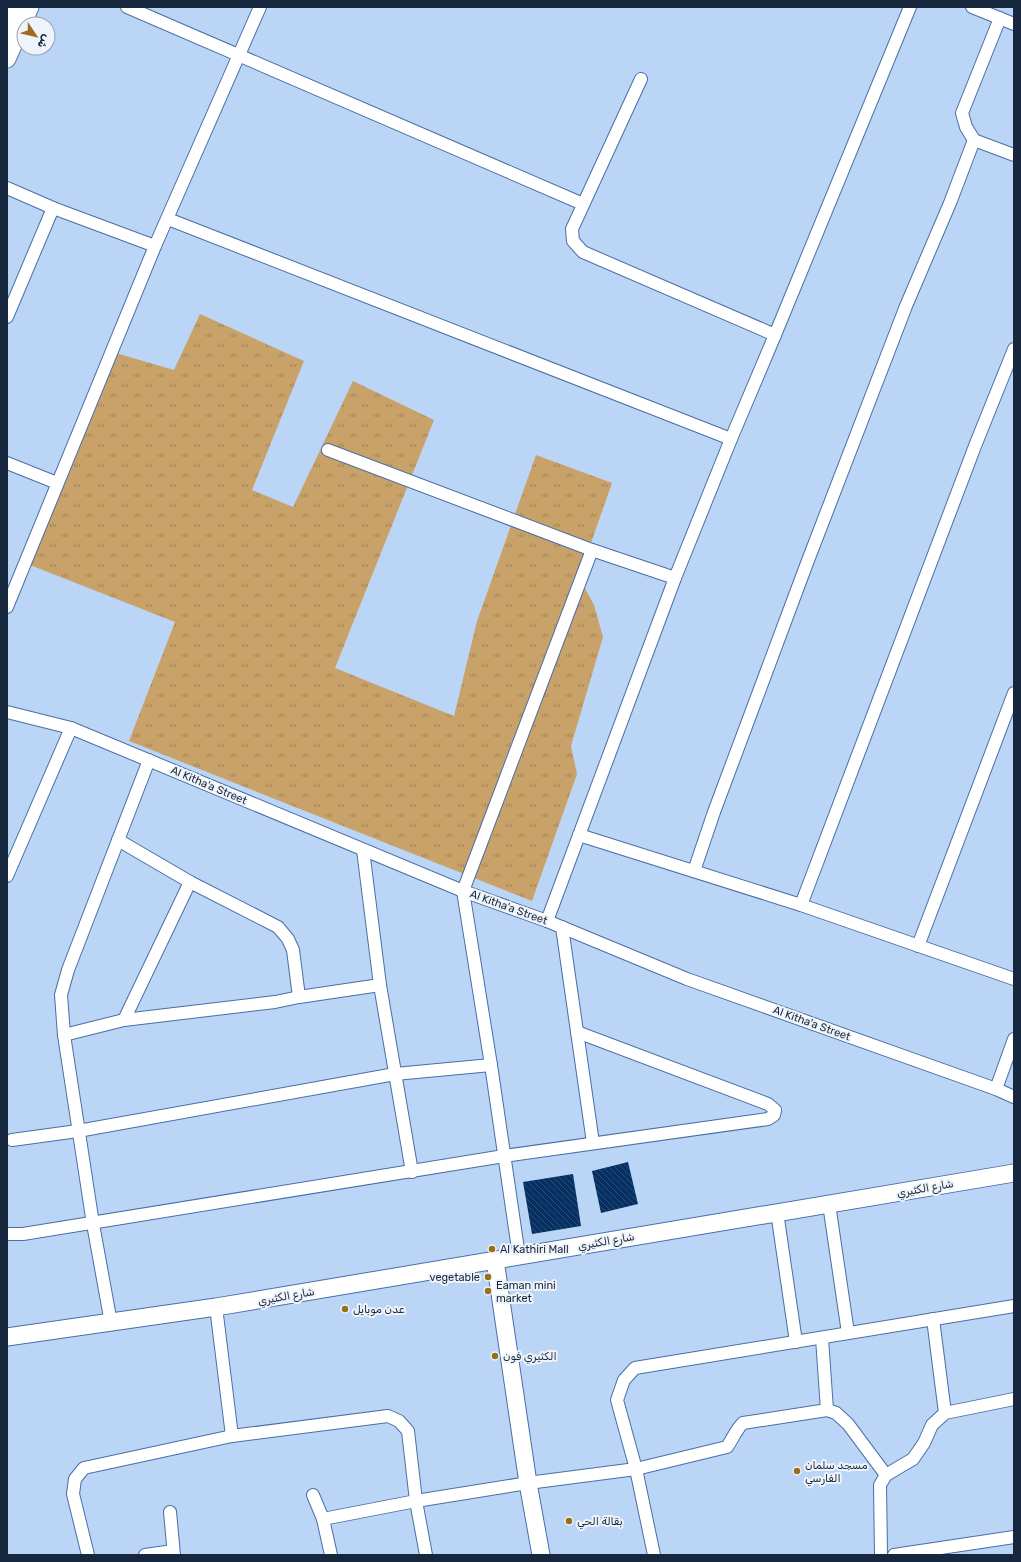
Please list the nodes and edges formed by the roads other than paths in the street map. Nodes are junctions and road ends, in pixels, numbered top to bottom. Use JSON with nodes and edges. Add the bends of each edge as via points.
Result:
{"nodes":[{"id":1,"x":16,"y":7,"type":"edge"},
{"id":2,"x":30,"y":7,"type":"edge"},
{"id":3,"x":127,"y":7,"type":"edge"},
{"id":4,"x":260,"y":7,"type":"edge"},
{"id":5,"x":910,"y":7,"type":"edge"},
{"id":6,"x":972,"y":7,"type":"edge"},
{"id":7,"x":1000,"y":18,"type":"junction"},
{"id":8,"x":1014,"y":24,"type":"edge"},
{"id":9,"x":11,"y":30,"type":"edge"},
{"id":10,"x":239,"y":55,"type":"junction"},
{"id":11,"x":7,"y":59,"type":"edge"},
{"id":12,"x":641,"y":79,"type":"dead end"},
{"id":13,"x":974,"y":140,"type":"junction"},
{"id":14,"x":1014,"y":155,"type":"edge"},
{"id":15,"x":7,"y":188,"type":"edge"},
{"id":16,"x":583,"y":204,"type":"junction"},
{"id":17,"x":53,"y":208,"type":"junction"},
{"id":18,"x":168,"y":219,"type":"junction"},
{"id":19,"x":155,"y":246,"type":"junction"},
{"id":20,"x":7,"y":317,"type":"edge"},
{"id":21,"x":775,"y":335,"type":"junction"},
{"id":22,"x":1014,"y":349,"type":"edge"},
{"id":23,"x":731,"y":439,"type":"junction"},
{"id":24,"x":328,"y":450,"type":"dead end"},
{"id":25,"x":7,"y":463,"type":"edge"},
{"id":26,"x":57,"y":483,"type":"junction"},
{"id":27,"x":592,"y":550,"type":"junction"},
{"id":28,"x":675,"y":578,"type":"junction"},
{"id":29,"x":7,"y":607,"type":"edge"},
{"id":30,"x":1014,"y":693,"type":"edge"},
{"id":31,"x":7,"y":712,"type":"edge"},
{"id":32,"x":71,"y":728,"type":"junction"},
{"id":33,"x":149,"y":760,"type":"junction"},
{"id":34,"x":579,"y":835,"type":"junction"},
{"id":35,"x":118,"y":840,"type":"junction"},
{"id":36,"x":363,"y":850,"type":"junction"},
{"id":37,"x":694,"y":871,"type":"junction"},
{"id":38,"x":7,"y":876,"type":"edge"},
{"id":39,"x":190,"y":882,"type":"junction"},
{"id":40,"x":463,"y":891,"type":"junction"},
{"id":41,"x":801,"y":905,"type":"junction"},
{"id":42,"x":547,"y":921,"type":"junction"},
{"id":43,"x":562,"y":927,"type":"junction"},
{"id":44,"x":918,"y":946,"type":"junction"},
{"id":45,"x":1014,"y":979,"type":"edge"},
{"id":46,"x":380,"y":985,"type":"junction"},
{"id":47,"x":299,"y":997,"type":"junction"},
{"id":48,"x":124,"y":1020,"type":"junction"},
{"id":49,"x":577,"y":1032,"type":"junction"},
{"id":50,"x":64,"y":1035,"type":"junction"},
{"id":51,"x":1014,"y":1039,"type":"edge"},
{"id":52,"x":491,"y":1066,"type":"junction"},
{"id":53,"x":395,"y":1074,"type":"junction"},
{"id":54,"x":996,"y":1089,"type":"junction"},
{"id":55,"x":1014,"y":1097,"type":"edge"},
{"id":56,"x":78,"y":1131,"type":"junction"},
{"id":57,"x":12,"y":1140,"type":"dead end"},
{"id":58,"x":593,"y":1144,"type":"junction"},
{"id":59,"x":504,"y":1156,"type":"junction"},
{"id":60,"x":412,"y":1172,"type":"junction"},
{"id":61,"x":1014,"y":1173,"type":"edge"},
{"id":62,"x":829,"y":1204,"type":"junction"},
{"id":63,"x":777,"y":1212,"type":"junction"},
{"id":64,"x":93,"y":1224,"type":"junction"},
{"id":65,"x":7,"y":1234,"type":"edge"},
{"id":66,"x":519,"y":1256,"type":"junction"},
{"id":67,"x":496,"y":1260,"type":"junction"},
{"id":68,"x":1014,"y":1306,"type":"edge"},
{"id":69,"x":216,"y":1307,"type":"junction"},
{"id":70,"x":933,"y":1320,"type":"junction"},
{"id":71,"x":111,"y":1322,"type":"junction"},
{"id":72,"x":848,"y":1334,"type":"junction"},
{"id":73,"x":7,"y":1337,"type":"edge"},
{"id":74,"x":822,"y":1338,"type":"junction"},
{"id":75,"x":796,"y":1342,"type":"junction"},
{"id":76,"x":1014,"y":1399,"type":"edge"},
{"id":77,"x":827,"y":1410,"type":"junction"},
{"id":78,"x":945,"y":1413,"type":"junction"},
{"id":79,"x":232,"y":1436,"type":"junction"},
{"id":80,"x":636,"y":1469,"type":"junction"},
{"id":81,"x":886,"y":1475,"type":"junction"},
{"id":82,"x":528,"y":1483,"type":"junction"},
{"id":83,"x":313,"y":1495,"type":"dead end"},
{"id":84,"x":416,"y":1502,"type":"junction"},
{"id":85,"x":170,"y":1512,"type":"dead end"},
{"id":86,"x":323,"y":1519,"type":"junction"},
{"id":87,"x":1014,"y":1537,"type":"edge"},
{"id":88,"x":174,"y":1553,"type":"edge"},
{"id":89,"x":88,"y":1555,"type":"edge"},
{"id":90,"x":145,"y":1555,"type":"edge"},
{"id":91,"x":331,"y":1555,"type":"edge"},
{"id":92,"x":426,"y":1555,"type":"edge"},
{"id":93,"x":541,"y":1555,"type":"edge"},
{"id":94,"x":654,"y":1555,"type":"edge"},
{"id":95,"x":882,"y":1555,"type":"edge"},
{"id":96,"x":894,"y":1555,"type":"edge"}],
"edges":[{"from":1,"to":9,"type":"main road"},
{"from":2,"to":9,"type":"main road"},
{"from":3,"to":10,"type":"street"},
{"from":4,"to":10,"type":"street"},
{"from":5,"to":21,"type":"street"},
{"from":6,"to":7,"type":"street"},
{"from":7,"to":8,"type":"street"},
{"from":7,"to":13,"type":"street","via":[[962,113],[966,127]]},
{"from":9,"to":11,"type":"main road"},
{"from":10,"to":16,"type":"street"},
{"from":10,"to":18,"type":"street"},
{"from":12,"to":16,"type":"street"},
{"from":13,"to":14,"type":"street"},
{"from":13,"to":37,"type":"street","via":[[906,306],[810,556]]},
{"from":15,"to":17,"type":"street"},
{"from":16,"to":21,"type":"street","via":[[572,229],[573,241],[583,252]]},
{"from":17,"to":19,"type":"street"},
{"from":17,"to":20,"type":"street"},
{"from":18,"to":19,"type":"street"},
{"from":18,"to":23,"type":"street"},
{"from":19,"to":26,"type":"street"},
{"from":21,"to":23,"type":"street"},
{"from":22,"to":41,"type":"street"},
{"from":23,"to":28,"type":"street"},
{"from":24,"to":27,"type":"street"},
{"from":25,"to":26,"type":"street"},
{"from":26,"to":29,"type":"street"},
{"from":27,"to":28,"type":"street"},
{"from":27,"to":40,"type":"street"},
{"from":28,"to":34,"type":"street"},
{"from":30,"to":44,"type":"street"},
{"from":31,"to":32,"type":"street","name":"Al Kitha'a Street"},
{"from":32,"to":33,"type":"street","name":"Al Kitha'a Street"},
{"from":32,"to":38,"type":"street"},
{"from":33,"to":35,"type":"street"},
{"from":33,"to":36,"type":"street","name":"Al Kitha'a Street"},
{"from":34,"to":37,"type":"street"},
{"from":34,"to":42,"type":"street"},
{"from":35,"to":39,"type":"street"},
{"from":35,"to":50,"type":"street","via":[[68,970],[61,995]]},
{"from":36,"to":40,"type":"street","name":"Al Kitha'a Street"},
{"from":36,"to":46,"type":"street"},
{"from":37,"to":41,"type":"street"},
{"from":39,"to":47,"type":"street","via":[[278,927],[293,950]]},
{"from":39,"to":48,"type":"street"},
{"from":40,"to":42,"type":"street","name":"Al Kitha'a Street"},
{"from":40,"to":52,"type":"street"},
{"from":41,"to":44,"type":"street"},
{"from":42,"to":43,"type":"street","name":"Al Kitha'a Street"},
{"from":43,"to":49,"type":"street"},
{"from":43,"to":54,"type":"street","name":"Al Kitha'a Street","via":[[687,979]]},
{"from":44,"to":45,"type":"street"},
{"from":46,"to":47,"type":"street"},
{"from":46,"to":53,"type":"street"},
{"from":47,"to":48,"type":"street"},
{"from":48,"to":50,"type":"street"},
{"from":49,"to":58,"type":"street"},
{"from":49,"to":58,"type":"street","via":[[768,1104],[775,1110],[774,1115],[768,1119]]},
{"from":50,"to":56,"type":"street"},
{"from":51,"to":54,"type":"street"},
{"from":52,"to":53,"type":"street"},
{"from":52,"to":59,"type":"street"},
{"from":53,"to":56,"type":"street"},
{"from":53,"to":60,"type":"street"},
{"from":54,"to":55,"type":"street","name":"Al Kitha'a Street"},
{"from":56,"to":57,"type":"street"},
{"from":56,"to":64,"type":"street"},
{"from":58,"to":59,"type":"street"},
{"from":59,"to":60,"type":"street"},
{"from":59,"to":66,"type":"street"},
{"from":60,"to":64,"type":"street"},
{"from":61,"to":62,"type":"main road","name":"شارع الكثيري"},
{"from":62,"to":63,"type":"main road","name":"شارع الكثيري"},
{"from":62,"to":72,"type":"street"},
{"from":63,"to":66,"type":"main road","name":"شارع الكثيري"},
{"from":63,"to":75,"type":"street"},
{"from":64,"to":65,"type":"street"},
{"from":64,"to":71,"type":"street"},
{"from":66,"to":67,"type":"main road","name":"شارع الكثيري"},
{"from":67,"to":69,"type":"main road","name":"شارع الكثيري"},
{"from":67,"to":82,"type":"main road"},
{"from":68,"to":70,"type":"street"},
{"from":69,"to":71,"type":"main road","name":"شارع الكثيري"},
{"from":69,"to":79,"type":"street"},
{"from":70,"to":72,"type":"street"},
{"from":70,"to":78,"type":"street"},
{"from":71,"to":73,"type":"main road","name":"شارع الكثيري"},
{"from":72,"to":74,"type":"street"},
{"from":74,"to":75,"type":"street"},
{"from":74,"to":77,"type":"street"},
{"from":75,"to":80,"type":"street","via":[[635,1368],[624,1380],[617,1400]]},
{"from":76,"to":78,"type":"street"},
{"from":77,"to":80,"type":"street","via":[[743,1422],[734,1432],[728,1447]]},
{"from":77,"to":81,"type":"street","via":[[848,1424]]},
{"from":78,"to":81,"type":"street","via":[[932,1425],[913,1459]]},
{"from":79,"to":84,"type":"street","via":[[388,1416],[399,1421],[408,1431]]},
{"from":79,"to":89,"type":"street","via":[[84,1468],[75,1479],[73,1494]]},
{"from":80,"to":82,"type":"street"},
{"from":80,"to":94,"type":"street"},
{"from":81,"to":95,"type":"street","via":[[880,1485]]},
{"from":82,"to":84,"type":"street"},
{"from":82,"to":93,"type":"main road"},
{"from":83,"to":86,"type":"street"},
{"from":84,"to":86,"type":"street"},
{"from":84,"to":92,"type":"street"},
{"from":85,"to":88,"type":"street"},
{"from":86,"to":91,"type":"street"},
{"from":87,"to":96,"type":"street"},
{"from":88,"to":90,"type":"street"}]}
